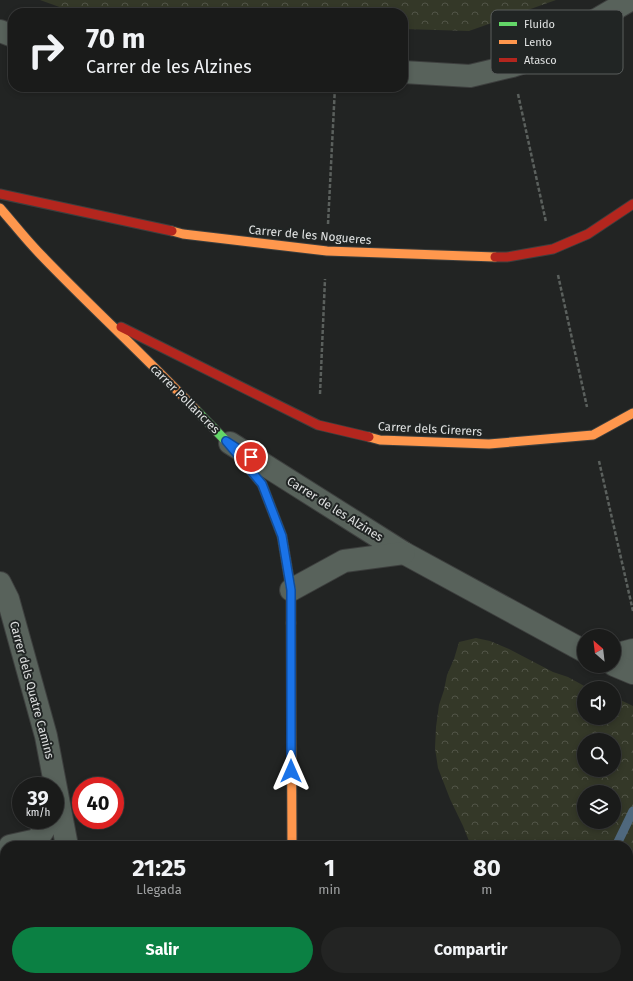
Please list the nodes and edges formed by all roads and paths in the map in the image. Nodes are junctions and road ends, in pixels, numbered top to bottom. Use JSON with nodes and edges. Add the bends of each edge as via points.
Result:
{"nodes":[{"id":1,"x":630,"y":0,"type":"edge"},
{"id":2,"x":613,"y":10,"type":"edge"},
{"id":3,"x":491,"y":71,"type":"edge"},
{"id":4,"x":408,"y":72,"type":"edge"},
{"id":5,"x":514,"y":74,"type":"edge"},
{"id":6,"x":0,"y":194,"type":"edge"},
{"id":7,"x":633,"y":204,"type":"edge"},
{"id":8,"x":0,"y":208,"type":"edge"},
{"id":9,"x":553,"y":250,"type":"junction"},
{"id":10,"x":102,"y":318,"type":"junction"},
{"id":11,"x":633,"y":413,"type":"edge"},
{"id":12,"x":593,"y":435,"type":"junction"},
{"id":13,"x":226,"y":441,"type":"junction"},
{"id":14,"x":404,"y":552,"type":"junction"},
{"id":15,"x":0,"y":583,"type":"edge"},
{"id":16,"x":291,"y":590,"type":"junction"},
{"id":17,"x":633,"y":611,"type":"edge"},
{"id":18,"x":577,"y":647,"type":"edge"},
{"id":19,"x":633,"y":650,"type":"edge"},
{"id":20,"x":621,"y":653,"type":"edge"},
{"id":21,"x":621,"y":668,"type":"edge"},
{"id":22,"x":633,"y":673,"type":"edge"},
{"id":23,"x":51,"y":777,"type":"edge"},
{"id":24,"x":44,"y":829,"type":"edge"},
{"id":25,"x":61,"y":829,"type":"edge"},
{"id":26,"x":32,"y":841,"type":"edge"},
{"id":27,"x":65,"y":841,"type":"edge"},
{"id":28,"x":292,"y":841,"type":"edge"}],
"edges":[{"from":1,"to":2,"type":"street"},
{"from":3,"to":4,"type":"street","via":[[470,76]]},
{"from":5,"to":9,"type":"path"},
{"from":6,"to":9,"type":"street","name":"Carrer de les Nogueres","via":[[183,234],[327,251],[507,257]]},
{"from":7,"to":9,"type":"street","name":"Carrer de les Nogueres","via":[[588,234]]},
{"from":8,"to":10,"type":"street","name":"carrer Pollancres"},
{"from":9,"to":12,"type":"path"},
{"from":10,"to":12,"type":"street","name":"Carrer dels Cirerers","via":[[318,426],[380,440],[489,444]]},
{"from":10,"to":13,"type":"street","name":"carrer Pollancres"},
{"from":11,"to":12,"type":"street","name":"Carrer dels Cirerers"},
{"from":12,"to":17,"type":"path"},
{"from":13,"to":14,"type":"street","name":"Carrer de les Alzines"},
{"from":13,"to":16,"type":"street","name":"carrer Pollancres","via":[[262,484],[282,536]]},
{"from":14,"to":16,"type":"street","name":"Carrer de les Alzines","via":[[344,561]]},
{"from":14,"to":18,"type":"street","name":"Carrer de les Alzines"},
{"from":15,"to":23,"type":"street","name":"Carrer dels Quatre Camins","via":[[8,599],[46,736]]},
{"from":16,"to":28,"type":"street","name":"carrer Pollancres"},
{"from":19,"to":20,"type":"street"},
{"from":21,"to":22,"type":"street"},
{"from":24,"to":26,"type":"street","via":[[37,840]]},
{"from":25,"to":27,"type":"street","name":"Carrer dels Quatre Camins"}]}
